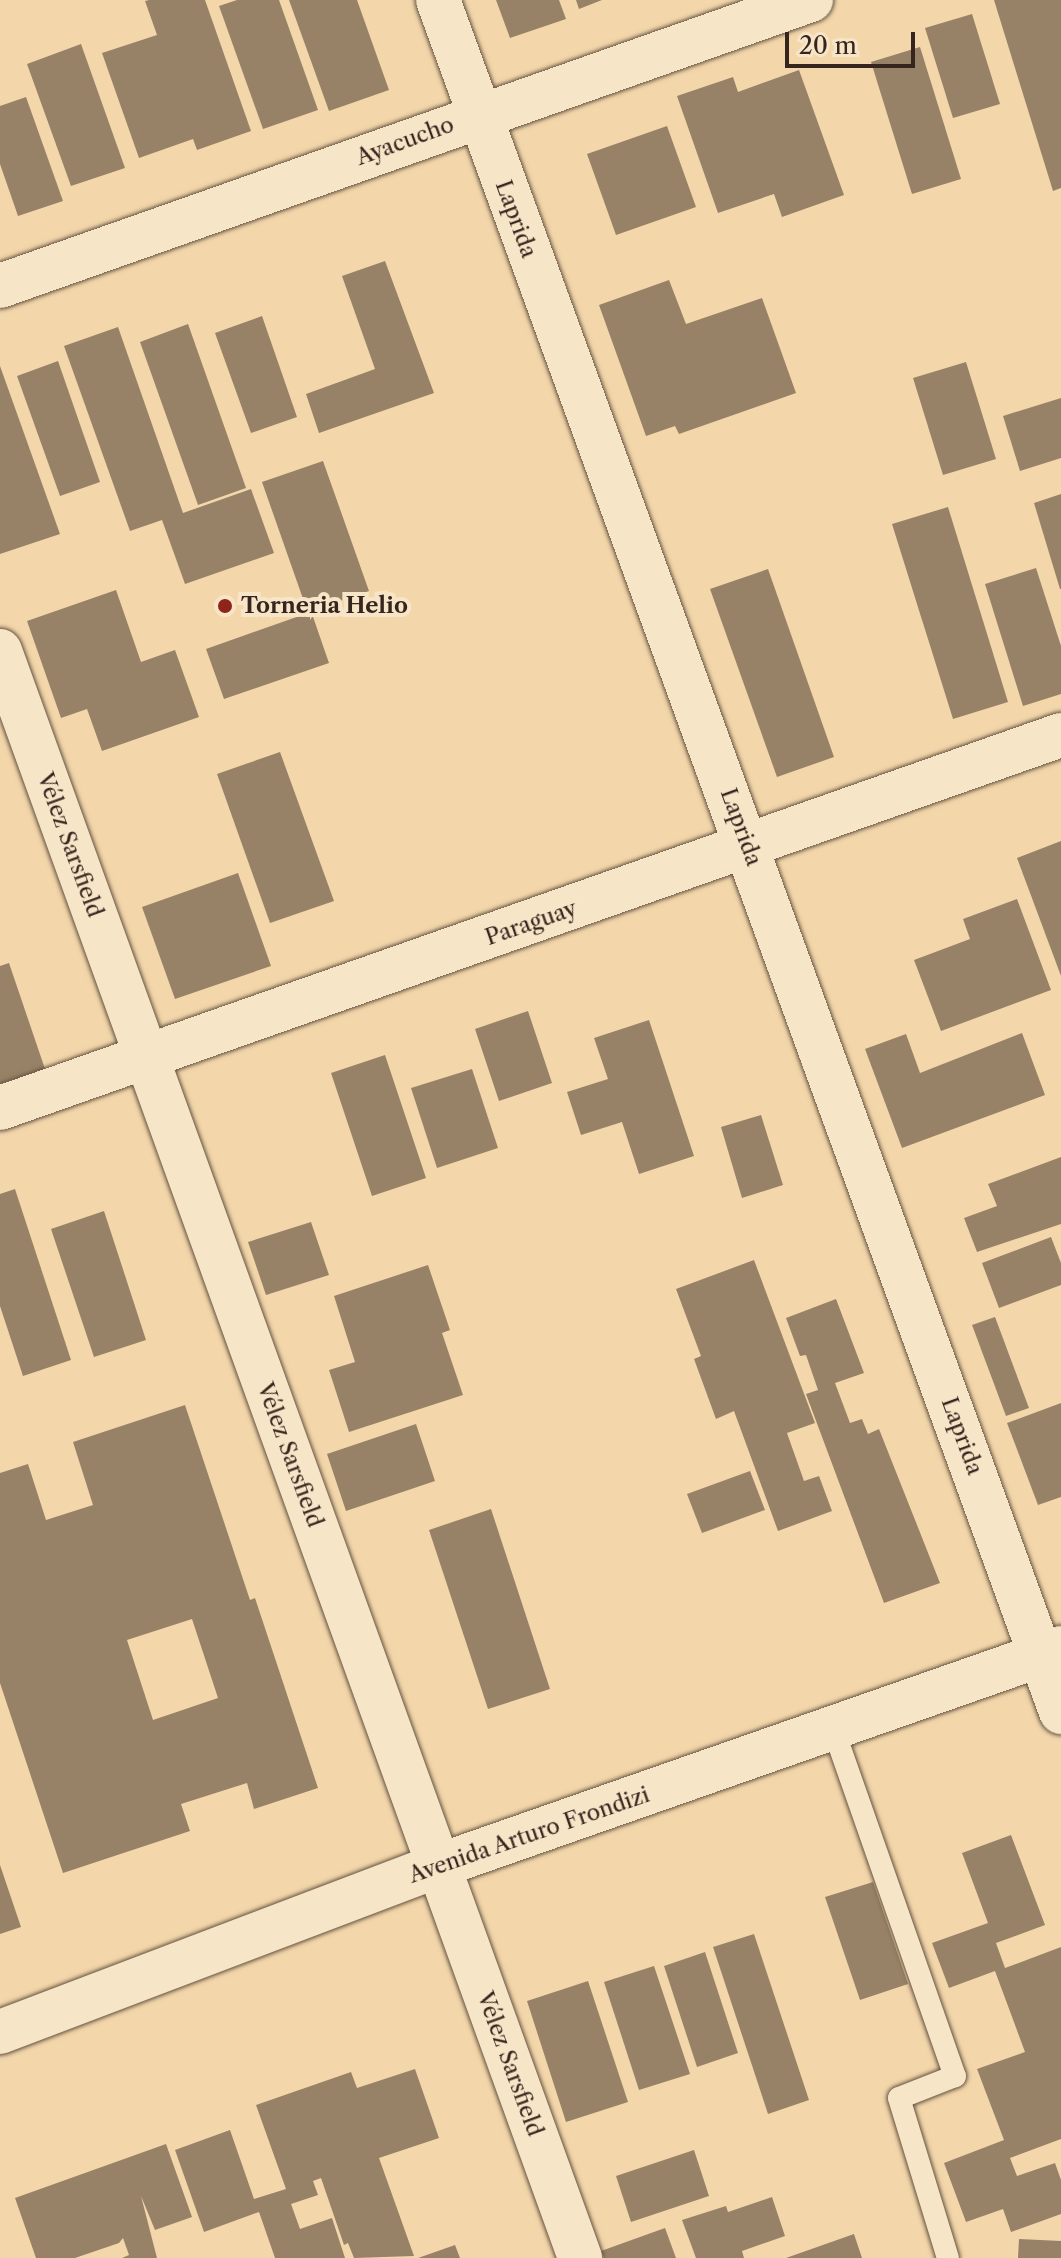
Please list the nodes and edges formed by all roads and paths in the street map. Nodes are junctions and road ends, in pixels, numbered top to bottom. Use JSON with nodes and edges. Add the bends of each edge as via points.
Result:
{"nodes":[{"id":1,"x":438,"y":0,"type":"edge"},
{"id":2,"x":811,"y":0,"type":"edge"},
{"id":3,"x":478,"y":116,"type":"junction"},
{"id":4,"x":0,"y":286,"type":"edge"},
{"id":5,"x":0,"y":651,"type":"edge"},
{"id":6,"x":1061,"y":735,"type":"edge"},
{"id":7,"x":748,"y":847,"type":"junction"},
{"id":8,"x":147,"y":1058,"type":"junction"},
{"id":9,"x":0,"y":1108,"type":"edge"},
{"id":10,"x":1051,"y":1651,"type":"edge"},
{"id":11,"x":1061,"y":1712,"type":"edge"},
{"id":12,"x":833,"y":1728,"type":"junction"},
{"id":13,"x":438,"y":1866,"type":"junction"},
{"id":14,"x":0,"y":2032,"type":"edge"},
{"id":15,"x":580,"y":2258,"type":"edge"},
{"id":16,"x":948,"y":2258,"type":"edge"}],
"edges":[{"from":1,"to":3,"type":"street","name":"Laprida"},
{"from":2,"to":3,"type":"street","name":"Ayacucho"},
{"from":3,"to":4,"type":"street","name":"Ayacucho"},
{"from":3,"to":7,"type":"street","name":"Laprida"},
{"from":5,"to":8,"type":"street","name":"Vélez Sarsfield"},
{"from":6,"to":7,"type":"street","name":"Paraguay"},
{"from":7,"to":8,"type":"street","name":"Paraguay"},
{"from":7,"to":10,"type":"street","name":"Laprida"},
{"from":8,"to":9,"type":"street","name":"Paraguay"},
{"from":8,"to":13,"type":"street","name":"Vélez Sarsfield"},
{"from":10,"to":11,"type":"street","name":"Laprida"},
{"from":10,"to":12,"type":"street","name":"Avenida Arturo Frondizi"},
{"from":12,"to":13,"type":"street","name":"Avenida Arturo Frondizi"},
{"from":12,"to":16,"type":"lane","via":[[955,2076],[899,2098]]},
{"from":13,"to":14,"type":"street","name":"Avenida Arturo Frondizi"},
{"from":13,"to":15,"type":"street","name":"Vélez Sarsfield"}]}
